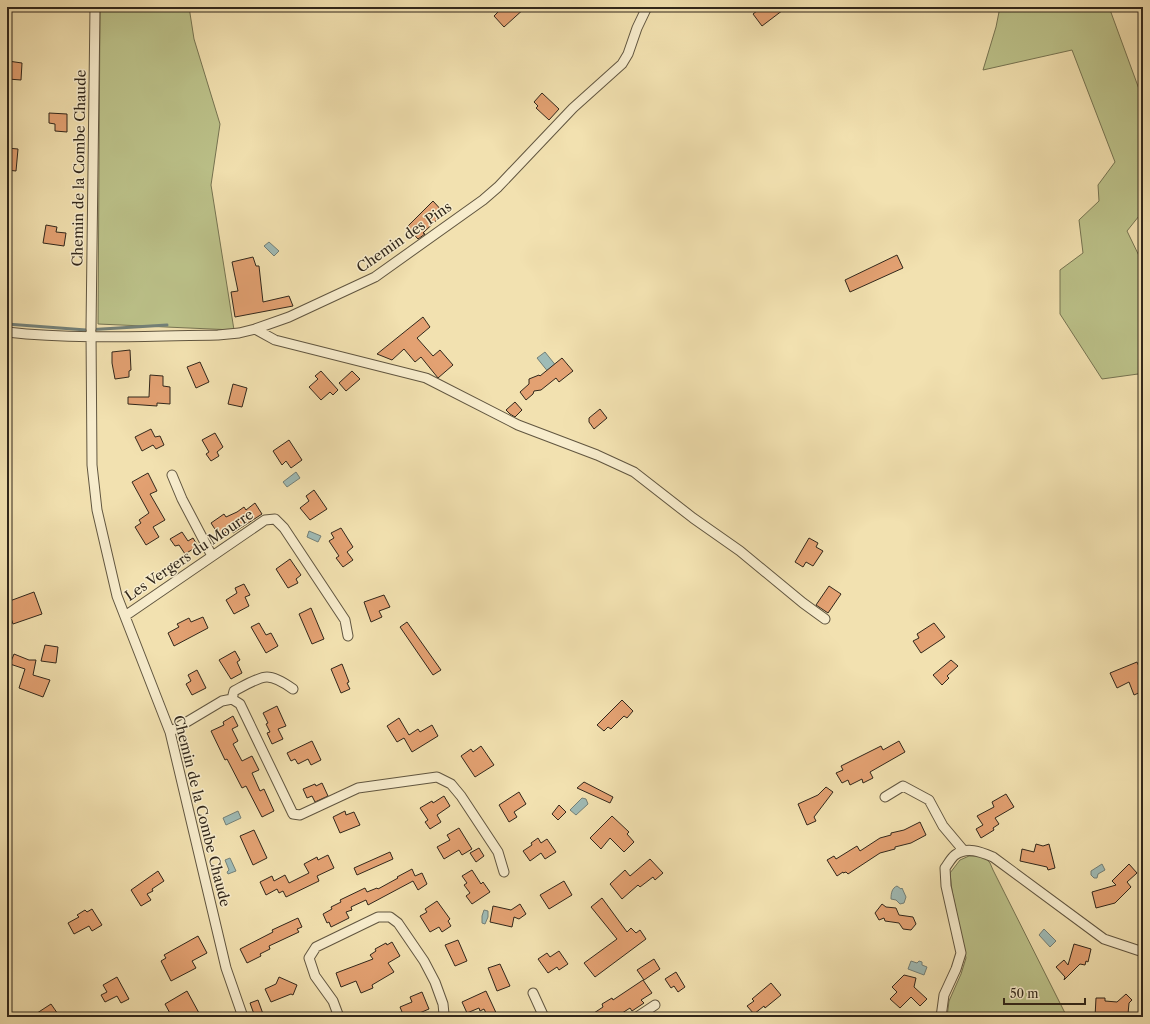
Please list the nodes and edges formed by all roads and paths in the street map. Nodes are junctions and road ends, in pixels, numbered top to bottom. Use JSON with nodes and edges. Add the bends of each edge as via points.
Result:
{"nodes":[{"id":1,"x":95,"y":7,"type":"edge"},
{"id":2,"x":647,"y":7,"type":"edge"},
{"id":3,"x":255,"y":329,"type":"junction"},
{"id":4,"x":7,"y":332,"type":"edge"},
{"id":5,"x":91,"y":332,"type":"junction"},
{"id":6,"x":172,"y":475,"type":"dead end"},
{"id":7,"x":212,"y":556,"type":"junction"},
{"id":8,"x":125,"y":616,"type":"junction"},
{"id":9,"x":825,"y":619,"type":"dead end"},
{"id":10,"x":348,"y":636,"type":"dead end"},
{"id":11,"x":293,"y":689,"type":"dead end"},
{"id":12,"x":232,"y":699,"type":"junction"},
{"id":13,"x":170,"y":732,"type":"junction"},
{"id":14,"x":885,"y":798,"type":"dead end"},
{"id":15,"x":964,"y":851,"type":"junction"},
{"id":16,"x":504,"y":872,"type":"dead end"},
{"id":17,"x":1143,"y":952,"type":"edge"},
{"id":18,"x":533,"y":993,"type":"dead end"},
{"id":19,"x":655,"y":1005,"type":"dead end"},
{"id":20,"x":243,"y":1017,"type":"edge"},
{"id":21,"x":339,"y":1017,"type":"edge"},
{"id":22,"x":441,"y":1017,"type":"edge"},
{"id":23,"x":544,"y":1017,"type":"edge"},
{"id":24,"x":637,"y":1017,"type":"edge"},
{"id":25,"x":941,"y":1017,"type":"edge"}],
"edges":[{"from":1,"to":5,"type":"street","name":"Chemin de la Combe Chaude"},
{"from":2,"to":3,"type":"street","name":"Chemin des Pins","via":[[622,64],[573,108],[483,200],[375,277],[289,317]]},
{"from":3,"to":5,"type":"street","name":"Chemin des Pins","via":[[218,335]]},
{"from":3,"to":9,"type":"street","via":[[275,340],[426,378],[518,425],[634,472],[740,551]]},
{"from":4,"to":5,"type":"street","name":"Chemin des Pins","via":[[40,336]]},
{"from":5,"to":8,"type":"street","name":"Chemin de la Combe Chaude","via":[[92,465],[98,510],[117,596]]},
{"from":6,"to":7,"type":"street"},
{"from":7,"to":8,"type":"street","name":"Les Vergers du Mourre"},
{"from":7,"to":10,"type":"street","name":"Les Vergers du Mourre","via":[[265,520],[275,519],[284,528],[345,620]]},
{"from":8,"to":13,"type":"street","name":"Chemin de la Combe Chaude"},
{"from":11,"to":12,"type":"street","via":[[266,677],[234,691]]},
{"from":12,"to":13,"type":"street","via":[[222,701]]},
{"from":12,"to":16,"type":"street","via":[[240,704],[293,814],[300,815],[358,788],[437,777],[451,784],[461,796],[498,852]]},
{"from":13,"to":20,"type":"street","name":"Chemin de la Combe Chaude","via":[[226,968]]},
{"from":14,"to":15,"type":"street","via":[[903,786],[928,800],[943,826]]},
{"from":15,"to":17,"type":"street","via":[[979,851],[993,857],[1104,939]]},
{"from":15,"to":25,"type":"street","via":[[955,855],[945,868],[946,886],[961,953],[944,996]]},
{"from":18,"to":23,"type":"street"},
{"from":19,"to":24,"type":"street"},
{"from":21,"to":22,"type":"street","via":[[333,1001],[315,976],[308,958],[316,947],[378,917],[390,917],[398,923],[424,961],[443,1004],[444,1014]]}]}
